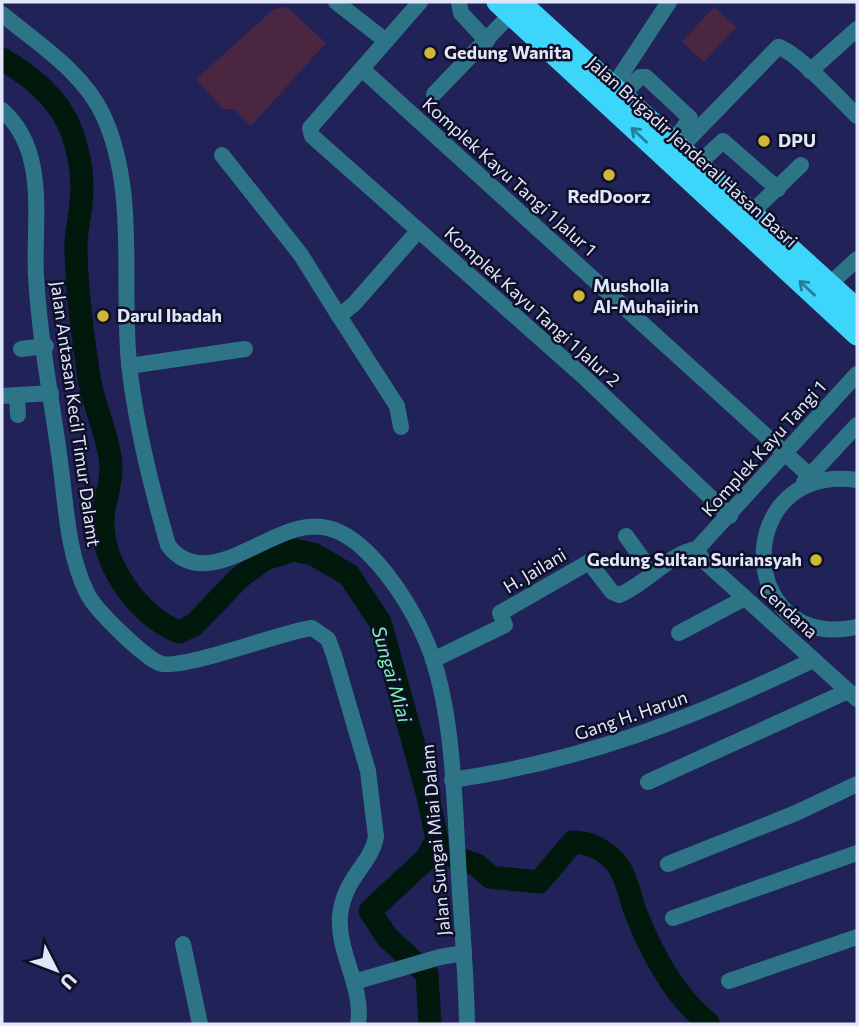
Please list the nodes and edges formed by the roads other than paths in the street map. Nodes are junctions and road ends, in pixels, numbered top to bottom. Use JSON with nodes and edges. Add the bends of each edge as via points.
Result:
{"nodes":[{"id":1,"x":336,"y":2,"type":"edge"},
{"id":2,"x":420,"y":2,"type":"edge"},
{"id":3,"x":459,"y":2,"type":"edge"},
{"id":4,"x":669,"y":2,"type":"edge"},
{"id":5,"x":517,"y":12,"type":"edge"},
{"id":6,"x":2,"y":14,"type":"edge"},
{"id":7,"x":857,"y":29,"type":"edge"},
{"id":8,"x":386,"y":41,"type":"junction"},
{"id":9,"x":487,"y":41,"type":"junction"},
{"id":10,"x":787,"y":56,"type":"junction"},
{"id":11,"x":362,"y":69,"type":"junction"},
{"id":12,"x":810,"y":71,"type":"junction"},
{"id":13,"x":618,"y":91,"type":"junction"},
{"id":14,"x":435,"y":94,"type":"dead end"},
{"id":15,"x":2,"y":110,"type":"edge"},
{"id":16,"x":857,"y":116,"type":"edge"},
{"id":17,"x":857,"y":128,"type":"edge"},
{"id":18,"x":677,"y":145,"type":"junction"},
{"id":19,"x":222,"y":155,"type":"dead end"},
{"id":20,"x":698,"y":164,"type":"junction"},
{"id":21,"x":801,"y":165,"type":"dead end"},
{"id":22,"x":778,"y":189,"type":"junction"},
{"id":23,"x":744,"y":219,"type":"junction"},
{"id":24,"x":418,"y":231,"type":"junction"},
{"id":25,"x":857,"y":259,"type":"edge"},
{"id":26,"x":830,"y":284,"type":"junction"},
{"id":27,"x":857,"y":309,"type":"edge"},
{"id":28,"x":340,"y":316,"type":"junction"},
{"id":29,"x":857,"y":334,"type":"edge"},
{"id":30,"x":46,"y":346,"type":"junction"},
{"id":31,"x":21,"y":349,"type":"dead end"},
{"id":32,"x":245,"y":349,"type":"dead end"},
{"id":33,"x":129,"y":366,"type":"junction"},
{"id":34,"x":857,"y":374,"type":"edge"},
{"id":35,"x":51,"y":393,"type":"junction"},
{"id":36,"x":9,"y":396,"type":"edge"},
{"id":37,"x":18,"y":415,"type":"dead end"},
{"id":38,"x":857,"y":425,"type":"edge"},
{"id":39,"x":401,"y":427,"type":"dead end"},
{"id":40,"x":841,"y":443,"type":"junction"},
{"id":41,"x":857,"y":448,"type":"edge"},
{"id":42,"x":786,"y":454,"type":"junction"},
{"id":43,"x":857,"y":480,"type":"edge"},
{"id":44,"x":805,"y":481,"type":"junction"},
{"id":45,"x":730,"y":516,"type":"junction"},
{"id":46,"x":626,"y":536,"type":"dead end"},
{"id":47,"x":697,"y":549,"type":"junction"},
{"id":48,"x":649,"y":569,"type":"junction"},
{"id":49,"x":745,"y":598,"type":"junction"},
{"id":50,"x":857,"y":627,"type":"edge"},
{"id":51,"x":679,"y":633,"type":"dead end"},
{"id":52,"x":433,"y":660,"type":"junction"},
{"id":53,"x":813,"y":660,"type":"junction"},
{"id":54,"x":853,"y":695,"type":"edge"},
{"id":55,"x":452,"y":780,"type":"junction"},
{"id":56,"x":649,"y":782,"type":"dead end"},
{"id":57,"x":857,"y":784,"type":"edge"},
{"id":58,"x":857,"y":853,"type":"edge"},
{"id":59,"x":668,"y":864,"type":"dead end"},
{"id":60,"x":673,"y":918,"type":"dead end"},
{"id":61,"x":857,"y":937,"type":"edge"},
{"id":62,"x":183,"y":944,"type":"dead end"},
{"id":63,"x":464,"y":953,"type":"junction"},
{"id":64,"x":729,"y":981,"type":"dead end"},
{"id":65,"x":354,"y":982,"type":"junction"},
{"id":66,"x":200,"y":1024,"type":"edge"},
{"id":67,"x":358,"y":1024,"type":"edge"},
{"id":68,"x":467,"y":1024,"type":"edge"}],
"edges":[{"from":1,"to":8,"type":"street"},
{"from":2,"to":8,"type":"street"},
{"from":3,"to":9,"type":"street","via":[[461,13]]},
{"from":4,"to":13,"type":"street"},
{"from":5,"to":9,"type":"street"},
{"from":5,"to":13,"type":"highway","name":"Jalan Brigadir Jenderal Hasan Basri"},
{"from":23,"to":5,"type":"highway","name":"Jalan Brigadir Jenderal Hasan Basri","one_way":true},
{"from":6,"to":33,"type":"street","name":"Jalan Sungai Miai Dalam","via":[[69,70],[103,116],[122,196]]},
{"from":7,"to":12,"type":"street"},
{"from":8,"to":11,"type":"street"},
{"from":9,"to":14,"type":"street"},
{"from":10,"to":12,"type":"street"},
{"from":10,"to":17,"type":"street"},
{"from":10,"to":18,"type":"street","via":[[774,50]]},
{"from":11,"to":24,"type":"street","name":"Komplek Kayu Tangi 1 Jalur 2","via":[[310,128],[312,136]]},
{"from":11,"to":42,"type":"street","name":"Komplek Kayu Tangi 1 Jalur 1"},
{"from":12,"to":16,"type":"street"},
{"from":13,"to":18,"type":"highway","name":"Jalan Brigadir Jenderal Hasan Basri"},
{"from":13,"to":18,"type":"street","via":[[643,76],[689,115],[690,122]]},
{"from":15,"to":30,"type":"street","name":"Jalan Antasan Kecil Timur Dalamt","via":[[16,125],[35,174],[37,292]]},
{"from":18,"to":20,"type":"highway","name":"Jalan Brigadir Jenderal Hasan Basri"},
{"from":19,"to":28,"type":"street","via":[[301,255]]},
{"from":20,"to":22,"type":"street","via":[[723,141]]},
{"from":20,"to":23,"type":"highway","name":"Jalan Brigadir Jenderal Hasan Basri"},
{"from":21,"to":22,"type":"street"},
{"from":22,"to":23,"type":"street"},
{"from":23,"to":26,"type":"highway","name":"Jalan Brigadir Jenderal Hasan Basri"},
{"from":29,"to":23,"type":"highway","name":"Jalan Brigadir Jenderal Hasan Basri","one_way":true},
{"from":24,"to":28,"type":"street"},
{"from":24,"to":45,"type":"street","name":"Komplek Kayu Tangi 1 Jalur 2","via":[[584,377]]},
{"from":25,"to":26,"type":"street"},
{"from":26,"to":27,"type":"highway","name":"Jalan Brigadir Jenderal Hasan Basri"},
{"from":28,"to":39,"type":"street","via":[[397,406]]},
{"from":30,"to":31,"type":"street"},
{"from":30,"to":35,"type":"street","name":"Jalan Antasan Kecil Timur Dalamt"},
{"from":32,"to":33,"type":"street"},
{"from":33,"to":52,"type":"street","name":"Jalan Sungai Miai Dalam","via":[[158,511],[174,554],[193,564],[206,564],[297,529],[341,531],[391,579]]},
{"from":34,"to":42,"type":"street","name":"Komplek Kayu Tangi 1"},
{"from":35,"to":36,"type":"street"},
{"from":35,"to":65,"type":"street","name":"Jalan Antasan Kecil Timur Dalamt","via":[[71,547],[88,595],[120,631],[159,663],[186,664],[288,631],[312,628],[328,639],[368,771],[376,837],[350,879],[341,907],[341,937]]},
{"from":36,"to":37,"type":"street"},
{"from":38,"to":40,"type":"street"},
{"from":40,"to":41,"type":"street"},
{"from":40,"to":44,"type":"street"},
{"from":42,"to":44,"type":"street","name":"Komplek Kayu Tangi 1 Jalur 1"},
{"from":42,"to":45,"type":"street","name":"Komplek Kayu Tangi 1"},
{"from":43,"to":44,"type":"street"},
{"from":44,"to":50,"type":"street","via":[[773,519],[763,543],[769,588],[796,618],[817,628],[836,632]]},
{"from":45,"to":47,"type":"street","name":"Komplek Kayu Tangi 1"},
{"from":46,"to":48,"type":"street"},
{"from":47,"to":48,"type":"street","name":"H. Jailani"},
{"from":47,"to":49,"type":"street","name":"Cendana"},
{"from":48,"to":52,"type":"street","name":"H. Jailani","via":[[617,595],[589,562],[500,613],[505,625]]},
{"from":49,"to":51,"type":"street"},
{"from":49,"to":53,"type":"street","name":"Cendana"},
{"from":52,"to":55,"type":"street","name":"Jalan Sungai Miai Dalam"},
{"from":53,"to":54,"type":"street","name":"Cendana"},
{"from":53,"to":55,"type":"street","name":"Gang H. Harun","via":[[621,743],[534,766]]},
{"from":54,"to":56,"type":"street"},
{"from":55,"to":63,"type":"street","name":"Jalan Sungai Miai Dalam"},
{"from":57,"to":59,"type":"street"},
{"from":58,"to":60,"type":"street"},
{"from":61,"to":64,"type":"street"},
{"from":62,"to":66,"type":"street"},
{"from":63,"to":65,"type":"street"},
{"from":63,"to":68,"type":"street","name":"Jalan Sungai Miai Dalam"},
{"from":65,"to":67,"type":"street","name":"Jalan Antasan Kecil Timur Dalamt"}]}
